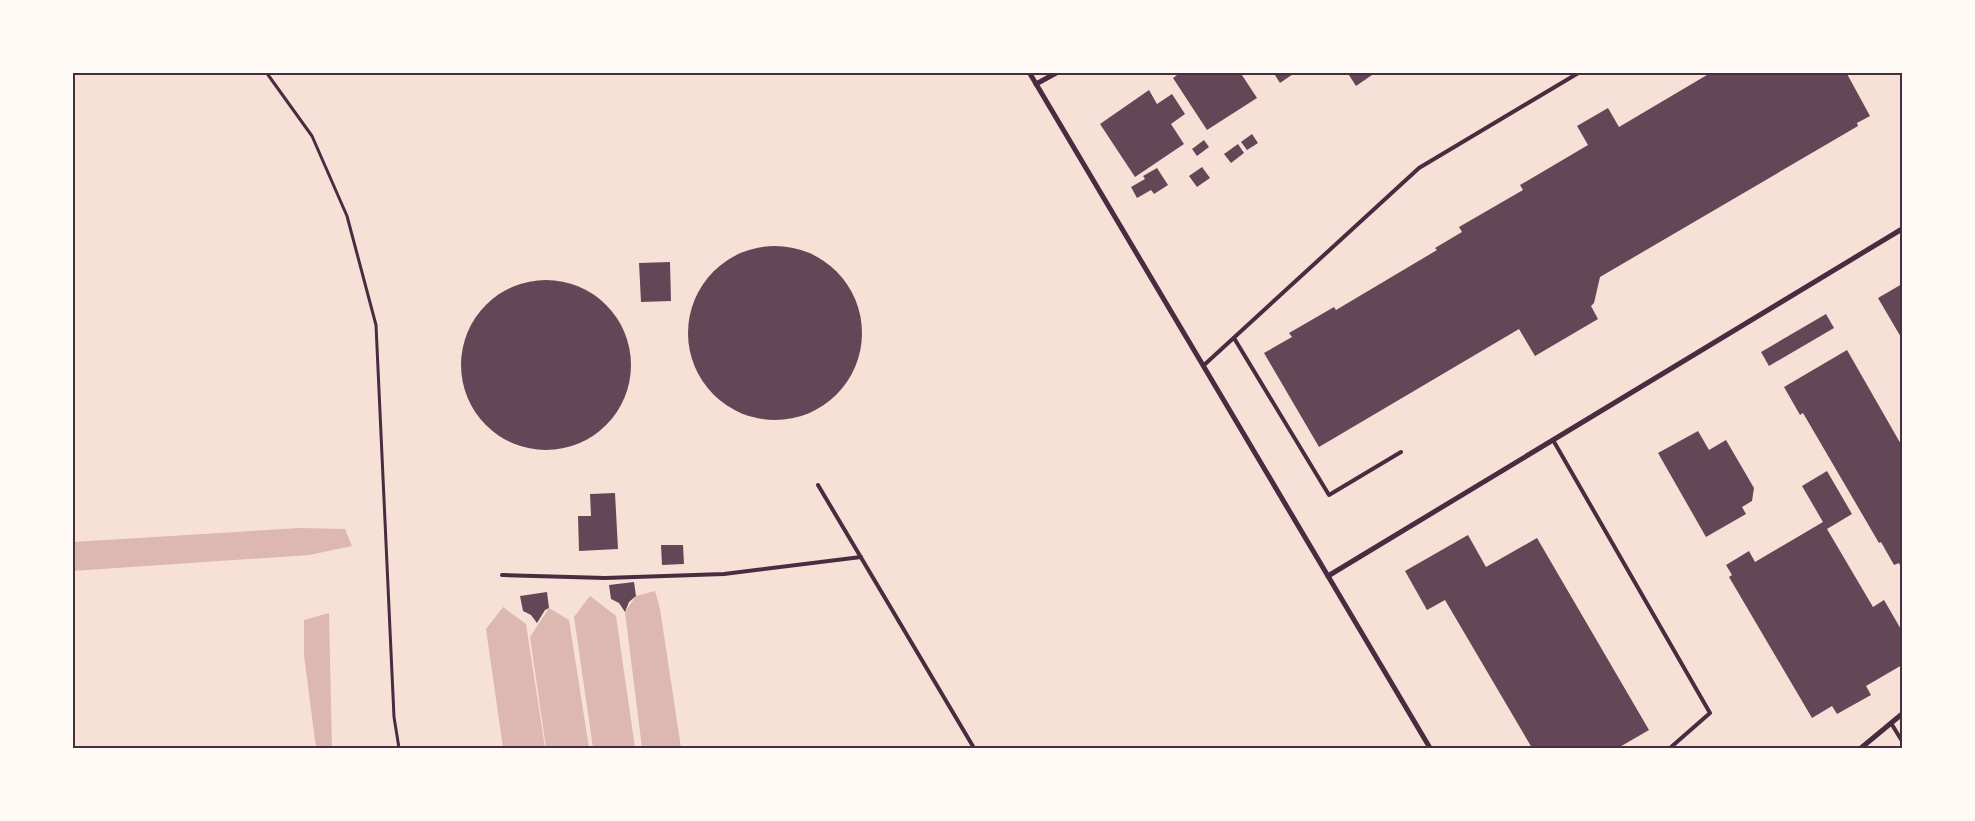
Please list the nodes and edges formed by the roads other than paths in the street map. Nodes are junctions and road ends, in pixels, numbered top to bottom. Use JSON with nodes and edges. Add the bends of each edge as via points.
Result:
{"nodes":[{"id":1,"x":1030,"y":72,"type":"edge"},
{"id":2,"x":1058,"y":72,"type":"edge"},
{"id":3,"x":1580,"y":72,"type":"edge"},
{"id":4,"x":1036,"y":84,"type":"junction"},
{"id":5,"x":1902,"y":229,"type":"edge"},
{"id":6,"x":1234,"y":338,"type":"junction"},
{"id":7,"x":1204,"y":366,"type":"junction"},
{"id":8,"x":1553,"y":440,"type":"junction"},
{"id":9,"x":1401,"y":452,"type":"dead end"},
{"id":10,"x":818,"y":485,"type":"dead end"},
{"id":11,"x":861,"y":557,"type":"junction"},
{"id":12,"x":502,"y":575,"type":"dead end"},
{"id":13,"x":1328,"y":576,"type":"junction"},
{"id":14,"x":1902,"y":714,"type":"edge"},
{"id":15,"x":1891,"y":723,"type":"junction"},
{"id":16,"x":1902,"y":740,"type":"edge"},
{"id":17,"x":974,"y":748,"type":"edge"},
{"id":18,"x":1430,"y":748,"type":"edge"},
{"id":19,"x":1670,"y":748,"type":"edge"},
{"id":20,"x":1861,"y":748,"type":"edge"}],
"edges":[{"from":1,"to":4,"type":"street"},
{"from":2,"to":4,"type":"street"},
{"from":3,"to":6,"type":"lane","via":[[1419,168]]},
{"from":4,"to":7,"type":"street"},
{"from":5,"to":8,"type":"street"},
{"from":6,"to":7,"type":"lane"},
{"from":6,"to":9,"type":"lane","via":[[1329,495]]},
{"from":7,"to":13,"type":"street"},
{"from":8,"to":13,"type":"street"},
{"from":8,"to":19,"type":"lane","via":[[1710,713]]},
{"from":10,"to":11,"type":"lane"},
{"from":11,"to":12,"type":"lane","via":[[724,574],[605,578]]},
{"from":11,"to":17,"type":"lane"},
{"from":13,"to":18,"type":"street"},
{"from":14,"to":15,"type":"street"},
{"from":15,"to":16,"type":"lane"},
{"from":15,"to":20,"type":"street"}]}
